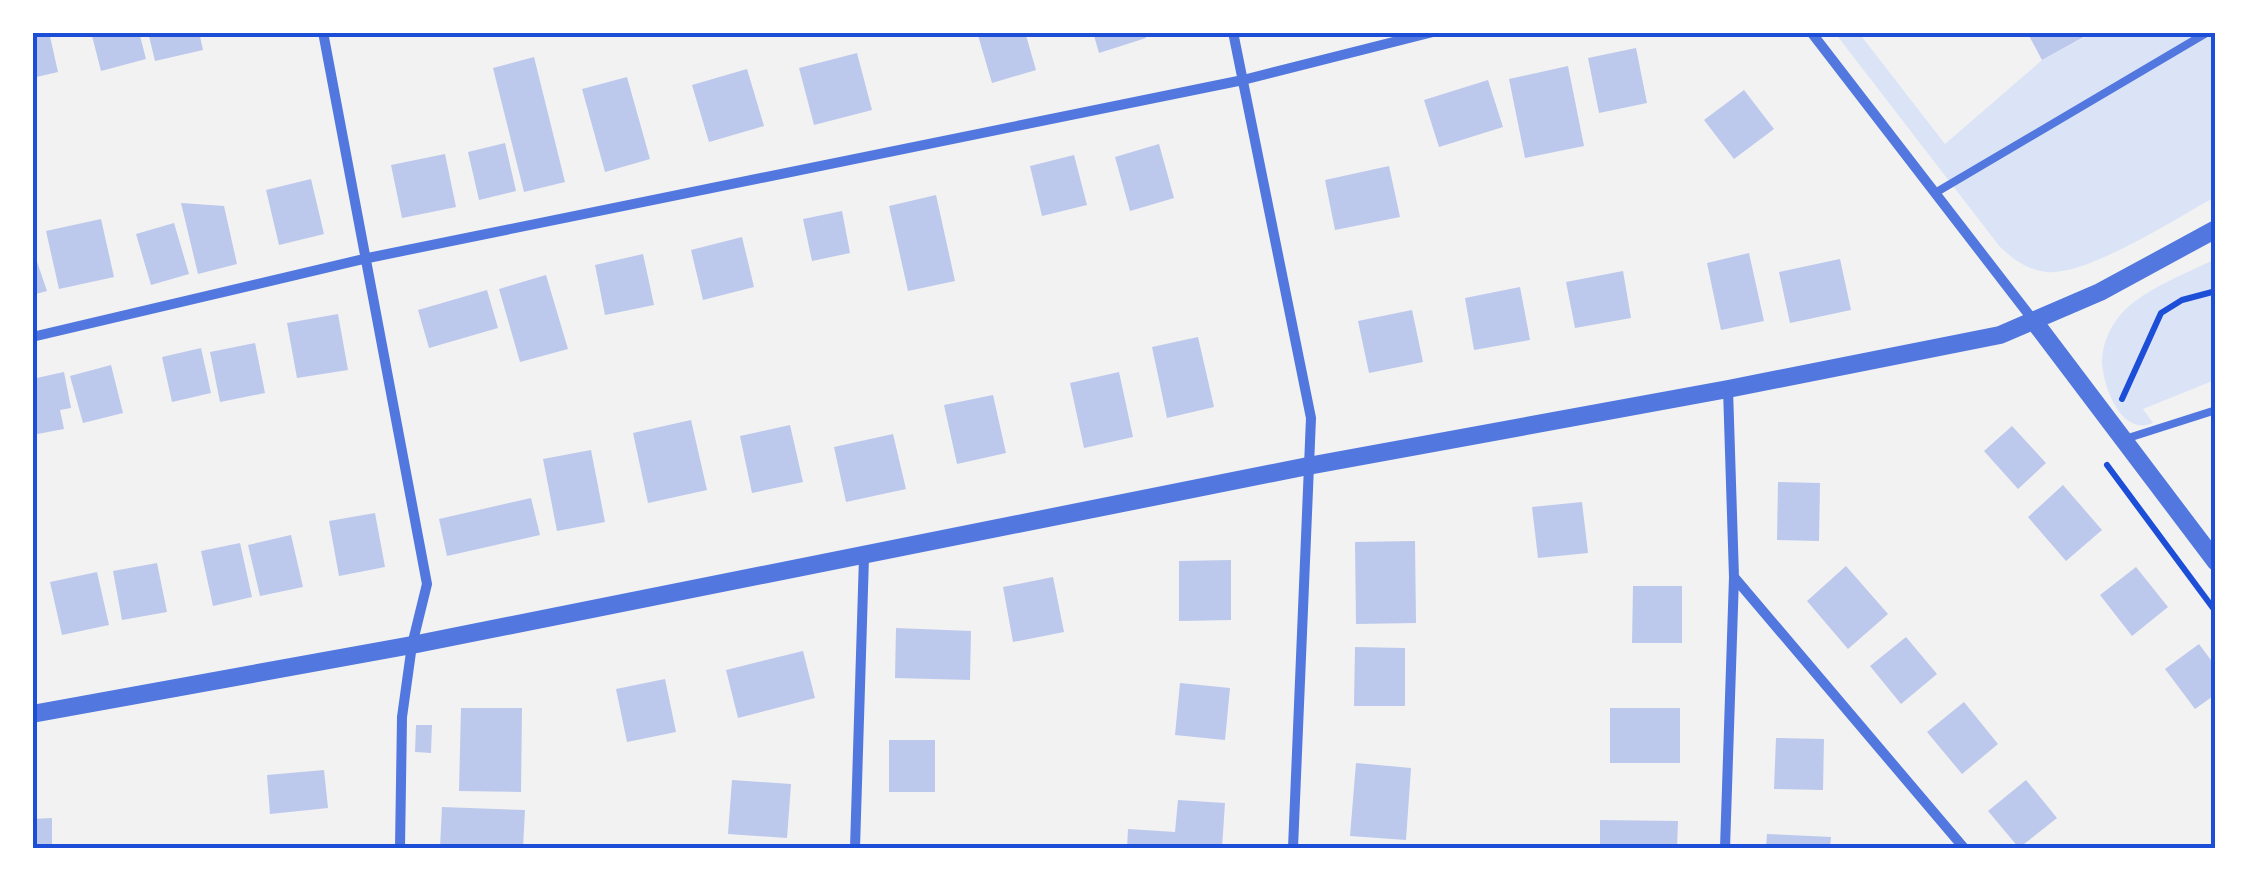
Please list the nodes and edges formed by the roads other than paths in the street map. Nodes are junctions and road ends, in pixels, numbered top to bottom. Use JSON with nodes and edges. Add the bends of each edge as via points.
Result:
{"nodes":[{"id":1,"x":323,"y":32,"type":"edge"},
{"id":2,"x":1232,"y":32,"type":"edge"},
{"id":3,"x":1432,"y":32,"type":"edge"},
{"id":4,"x":1810,"y":32,"type":"edge"},
{"id":5,"x":2208,"y":32,"type":"edge"},
{"id":6,"x":1243,"y":80,"type":"junction"},
{"id":7,"x":1934,"y":193,"type":"junction"},
{"id":8,"x":2216,"y":229,"type":"edge"},
{"id":9,"x":368,"y":258,"type":"junction"},
{"id":10,"x":2032,"y":320,"type":"junction"},
{"id":11,"x":32,"y":337,"type":"edge"},
{"id":12,"x":1728,"y":389,"type":"junction"},
{"id":13,"x":2216,"y":410,"type":"edge"},
{"id":14,"x":2126,"y":439,"type":"junction"},
{"id":15,"x":1308,"y":466,"type":"junction"},
{"id":16,"x":864,"y":556,"type":"junction"},
{"id":17,"x":2216,"y":562,"type":"edge"},
{"id":18,"x":1734,"y":577,"type":"junction"},
{"id":19,"x":412,"y":645,"type":"junction"},
{"id":20,"x":32,"y":714,"type":"edge"},
{"id":21,"x":400,"y":848,"type":"edge"},
{"id":22,"x":856,"y":848,"type":"edge"},
{"id":23,"x":1293,"y":848,"type":"edge"},
{"id":24,"x":1725,"y":848,"type":"edge"},
{"id":25,"x":1964,"y":848,"type":"edge"}],
"edges":[{"from":1,"to":9,"type":"street"},
{"from":2,"to":6,"type":"street"},
{"from":3,"to":6,"type":"street"},
{"from":4,"to":7,"type":"street"},
{"from":5,"to":7,"type":"lane"},
{"from":6,"to":9,"type":"street"},
{"from":6,"to":15,"type":"street","via":[[1311,418]]},
{"from":7,"to":10,"type":"street"},
{"from":8,"to":10,"type":"street","via":[[2100,292]]},
{"from":9,"to":11,"type":"street"},
{"from":9,"to":19,"type":"street","via":[[427,584]]},
{"from":10,"to":12,"type":"street","via":[[2000,335]]},
{"from":10,"to":14,"type":"street"},
{"from":12,"to":15,"type":"street"},
{"from":12,"to":18,"type":"street"},
{"from":13,"to":14,"type":"lane"},
{"from":14,"to":17,"type":"street"},
{"from":15,"to":16,"type":"street"},
{"from":15,"to":23,"type":"street"},
{"from":16,"to":19,"type":"street"},
{"from":16,"to":22,"type":"street"},
{"from":18,"to":24,"type":"street"},
{"from":18,"to":25,"type":"street"},
{"from":19,"to":20,"type":"street"},
{"from":19,"to":21,"type":"street","via":[[402,717]]}]}
